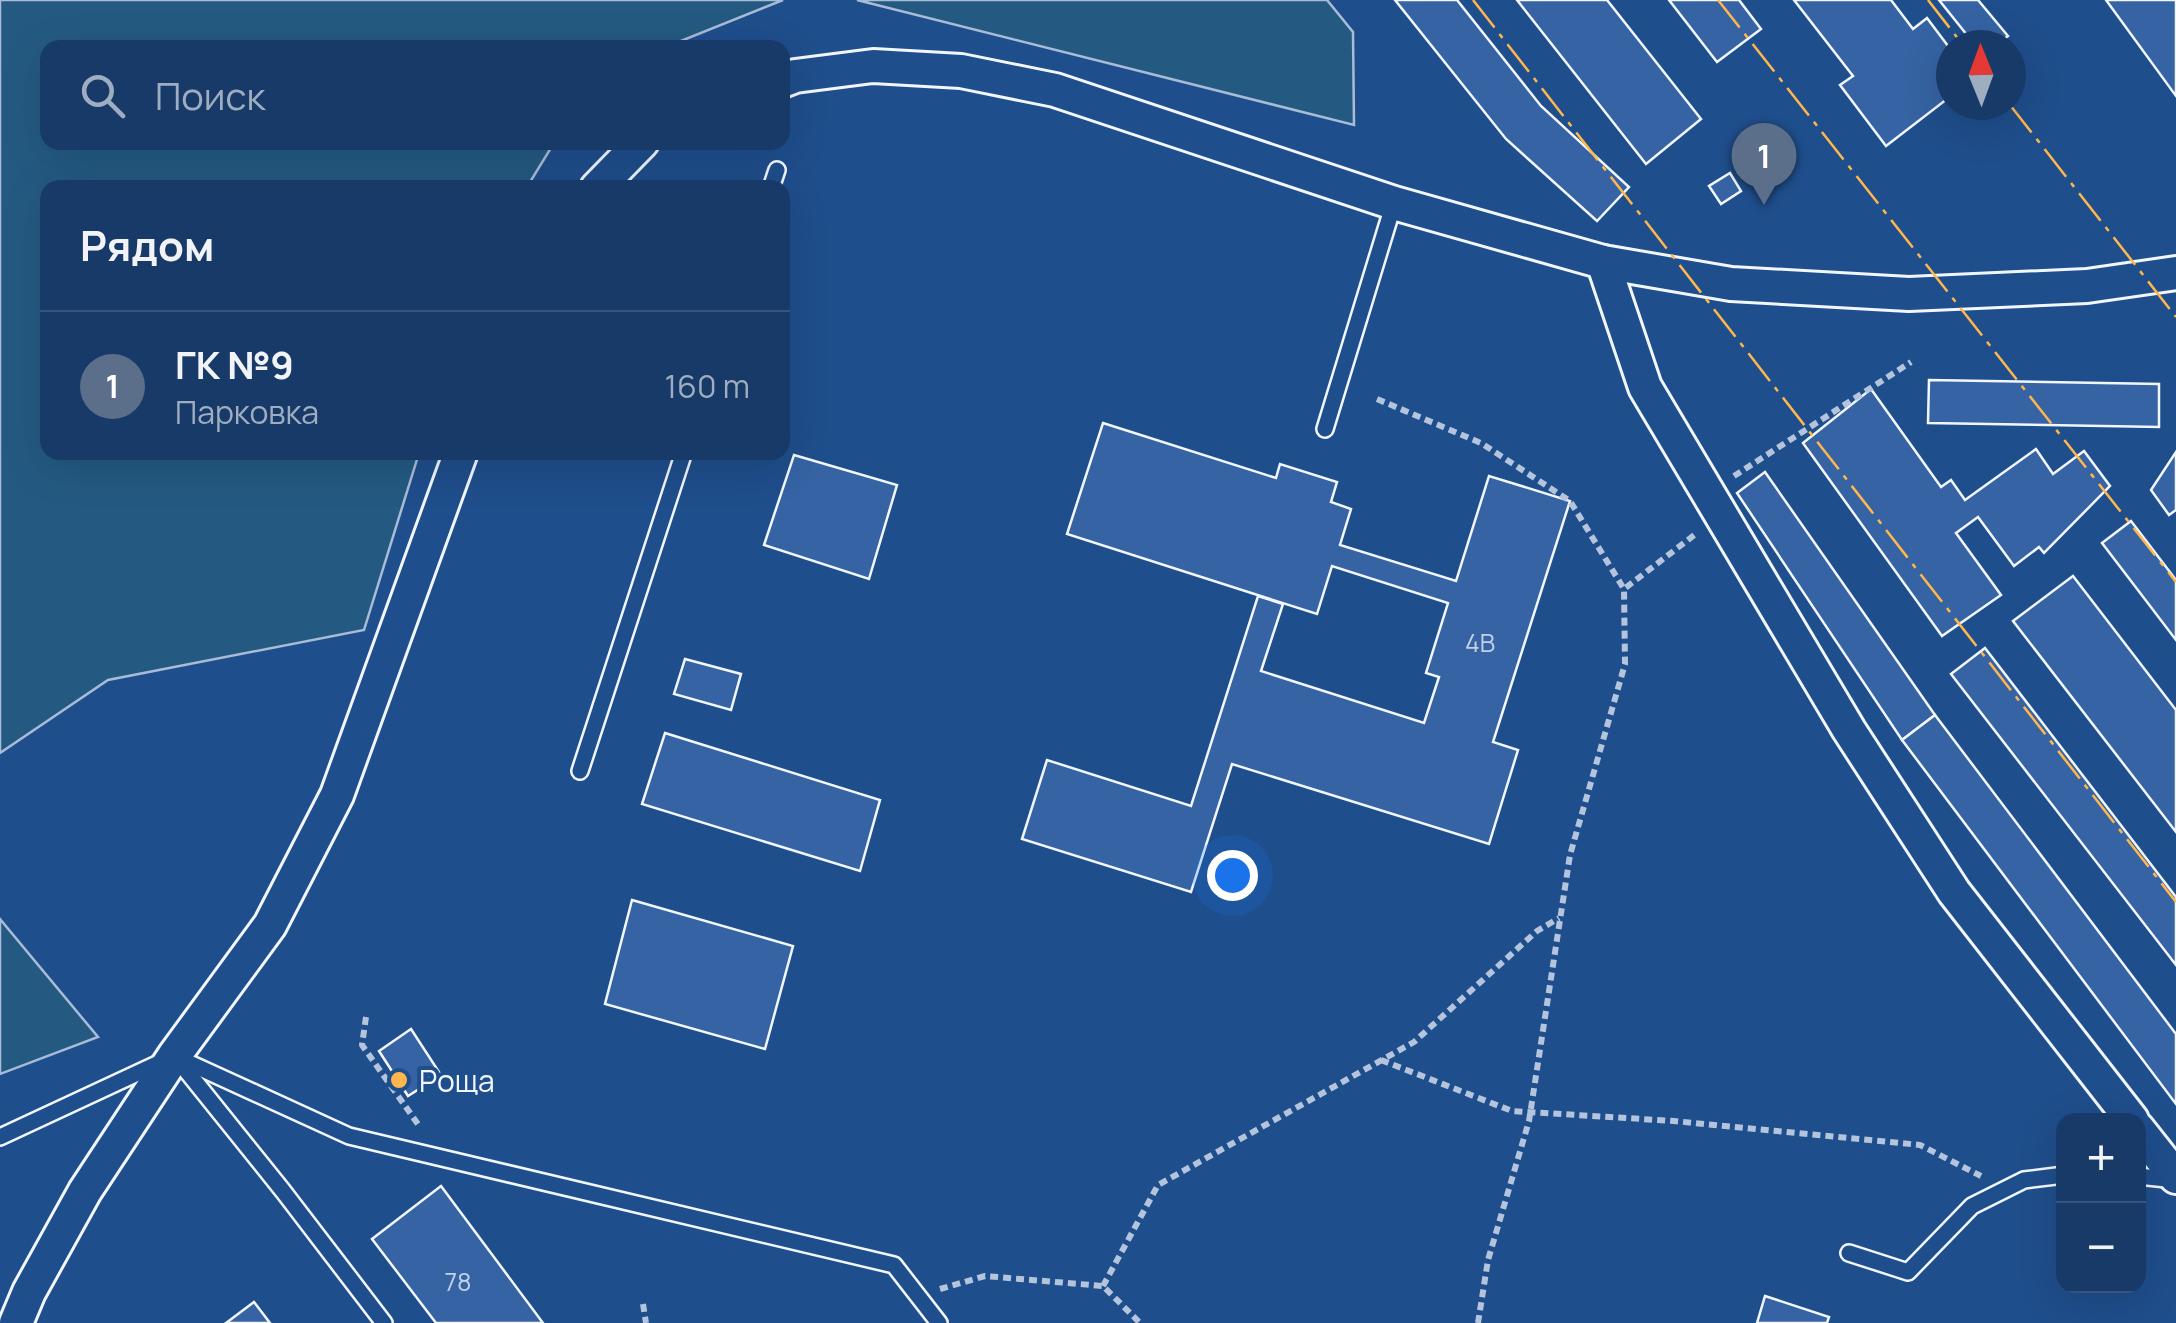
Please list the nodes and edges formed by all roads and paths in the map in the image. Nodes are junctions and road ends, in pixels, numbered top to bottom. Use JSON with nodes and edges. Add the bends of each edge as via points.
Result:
{"nodes":[{"id":1,"x":790,"y":78,"type":"edge"},
{"id":2,"x":634,"y":150,"type":"edge"},
{"id":3,"x":777,"y":170,"type":"dead end"},
{"id":4,"x":605,"y":180,"type":"edge"},
{"id":5,"x":774,"y":180,"type":"edge"},
{"id":6,"x":1394,"y":203,"type":"junction"},
{"id":7,"x":1603,"y":262,"type":"junction"},
{"id":8,"x":2176,"y":274,"type":"edge"},
{"id":9,"x":1911,"y":362,"type":"dead end"},
{"id":10,"x":1377,"y":398,"type":"dead end"},
{"id":11,"x":1325,"y":429,"type":"dead end"},
{"id":12,"x":458,"y":460,"type":"edge"},
{"id":13,"x":681,"y":460,"type":"edge"},
{"id":14,"x":1708,"y":493,"type":"junction"},
{"id":15,"x":1704,"y":528,"type":"dead end"},
{"id":16,"x":1624,"y":589,"type":"junction"},
{"id":17,"x":580,"y":772,"type":"dead end"},
{"id":18,"x":1561,"y":918,"type":"junction"},
{"id":19,"x":366,"y":1018,"type":"dead end"},
{"id":20,"x":174,"y":1056,"type":"junction"},
{"id":21,"x":1381,"y":1060,"type":"junction"},
{"id":22,"x":1530,"y":1112,"type":"junction"},
{"id":23,"x":2127,"y":1113,"type":"edge"},
{"id":24,"x":0,"y":1137,"type":"edge"},
{"id":25,"x":2146,"y":1140,"type":"edge"},
{"id":26,"x":444,"y":1158,"type":"junction"},
{"id":27,"x":2056,"y":1176,"type":"edge"},
{"id":28,"x":2146,"y":1177,"type":"edge"},
{"id":29,"x":2176,"y":1179,"type":"edge"},
{"id":30,"x":2007,"y":1188,"type":"junction"},
{"id":31,"x":1849,"y":1254,"type":"dead end"},
{"id":32,"x":1103,"y":1286,"type":"junction"},
{"id":33,"x":918,"y":1296,"type":"junction"},
{"id":34,"x":643,"y":1304,"type":"dead end"},
{"id":35,"x":16,"y":1323,"type":"edge"},
{"id":36,"x":384,"y":1323,"type":"edge"},
{"id":37,"x":646,"y":1323,"type":"edge"},
{"id":38,"x":939,"y":1323,"type":"edge"},
{"id":39,"x":1140,"y":1323,"type":"edge"},
{"id":40,"x":1478,"y":1323,"type":"edge"}],
"edges":[{"from":1,"to":6,"type":"street","via":[[873,66],[961,72],[1055,90]]},
{"from":2,"to":4,"type":"street"},
{"from":3,"to":5,"type":"lane"},
{"from":6,"to":7,"type":"street"},
{"from":6,"to":11,"type":"lane"},
{"from":7,"to":8,"type":"street","via":[[1731,284],[1910,294],[2087,286]]},
{"from":7,"to":14,"type":"street","via":[[1644,387]]},
{"from":9,"to":14,"type":"path"},
{"from":10,"to":16,"type":"path","via":[[1481,443],[1570,500]]},
{"from":12,"to":20,"type":"street","via":[[337,795],[270,925]]},
{"from":13,"to":17,"type":"lane"},
{"from":14,"to":23,"type":"street","via":[[1954,892]]},
{"from":15,"to":16,"type":"path"},
{"from":16,"to":18,"type":"path","via":[[1625,664],[1570,855]]},
{"from":18,"to":21,"type":"path","via":[[1414,1042]]},
{"from":18,"to":22,"type":"path"},
{"from":19,"to":26,"type":"path","via":[[362,1045]]},
{"from":20,"to":24,"type":"lane"},
{"from":20,"to":26,"type":"lane","via":[[349,1136]]},
{"from":20,"to":35,"type":"street","via":[[85,1191]]},
{"from":20,"to":36,"type":"lane"},
{"from":21,"to":22,"type":"path"},
{"from":21,"to":32,"type":"path","via":[[1158,1186]]},
{"from":22,"to":30,"type":"path","via":[[1920,1144]]},
{"from":22,"to":40,"type":"path","via":[[1488,1260]]},
{"from":25,"to":29,"type":"street"},
{"from":26,"to":33,"type":"lane","via":[[894,1265]]},
{"from":27,"to":30,"type":"lane"},
{"from":28,"to":29,"type":"lane"},
{"from":30,"to":31,"type":"lane","via":[[1972,1206],[1908,1272]]},
{"from":32,"to":33,"type":"path","via":[[985,1276]]},
{"from":32,"to":39,"type":"path"},
{"from":33,"to":38,"type":"lane"},
{"from":34,"to":37,"type":"path"}]}
